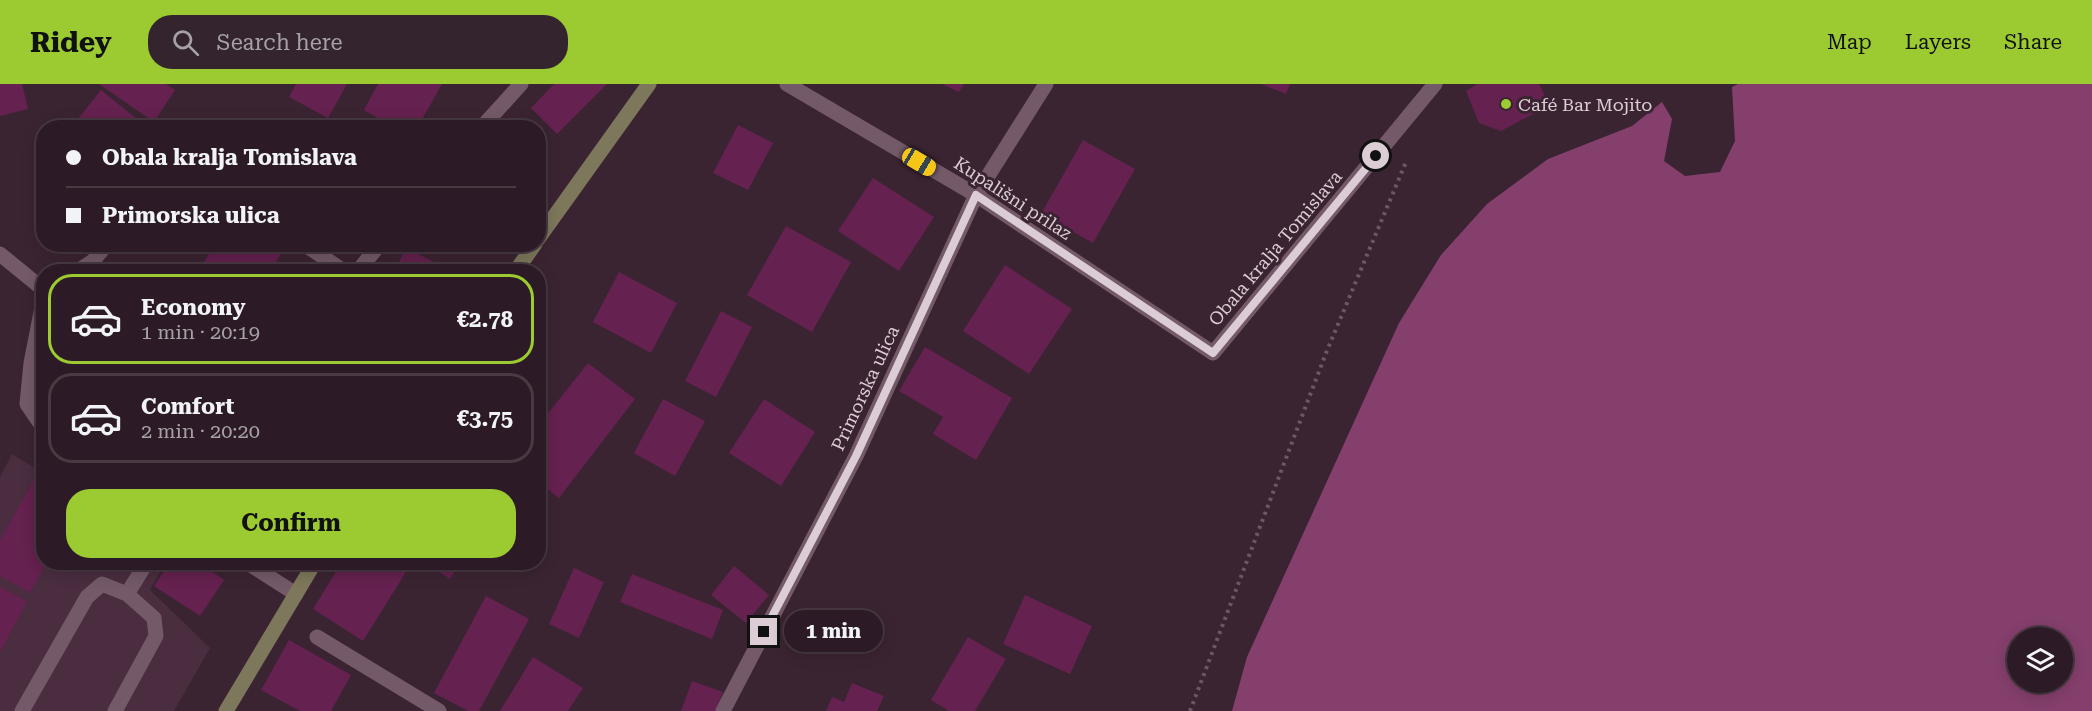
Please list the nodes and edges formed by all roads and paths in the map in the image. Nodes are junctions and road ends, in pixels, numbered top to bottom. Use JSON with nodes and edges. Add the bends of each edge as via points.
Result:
{"nodes":[{"id":1,"x":521,"y":84,"type":"edge"},
{"id":2,"x":649,"y":84,"type":"edge"},
{"id":3,"x":787,"y":84,"type":"edge"},
{"id":4,"x":1046,"y":84,"type":"edge"},
{"id":5,"x":1435,"y":84,"type":"edge"},
{"id":6,"x":488,"y":120,"type":"edge"},
{"id":7,"x":1407,"y":159,"type":"dead end"},
{"id":8,"x":976,"y":195,"type":"junction"},
{"id":9,"x":546,"y":228,"type":"edge"},
{"id":10,"x":100,"y":252,"type":"edge"},
{"id":11,"x":316,"y":252,"type":"edge"},
{"id":12,"x":373,"y":252,"type":"edge"},
{"id":13,"x":0,"y":254,"type":"edge"},
{"id":14,"x":88,"y":264,"type":"edge"},
{"id":15,"x":333,"y":264,"type":"edge"},
{"id":16,"x":364,"y":264,"type":"edge"},
{"id":17,"x":36,"y":283,"type":"edge"},
{"id":18,"x":36,"y":338,"type":"edge"},
{"id":19,"x":1213,"y":353,"type":"joint"},
{"id":20,"x":36,"y":417,"type":"edge"},
{"id":21,"x":142,"y":570,"type":"edge"},
{"id":22,"x":258,"y":570,"type":"edge"},
{"id":23,"x":310,"y":570,"type":"edge"},
{"id":24,"x":127,"y":594,"type":"junction"},
{"id":25,"x":296,"y":594,"type":"junction"},
{"id":26,"x":317,"y":637,"type":"dead end"},
{"id":27,"x":22,"y":711,"type":"edge"},
{"id":28,"x":115,"y":711,"type":"edge"},
{"id":29,"x":226,"y":711,"type":"edge"},
{"id":30,"x":439,"y":711,"type":"edge"},
{"id":31,"x":723,"y":711,"type":"edge"},
{"id":32,"x":1190,"y":711,"type":"edge"}],
"edges":[{"from":1,"to":6,"type":"street"},
{"from":2,"to":9,"type":"main road"},
{"from":3,"to":8,"type":"street","name":"Kupališni prilaz"},
{"from":4,"to":8,"type":"street","name":"Primorska ulica"},
{"from":5,"to":19,"type":"street","name":"Obala kralja Tomislava"},
{"from":7,"to":32,"type":"path","via":[[1326,353]]},
{"from":8,"to":19,"type":"street","name":"Kupališni prilaz"},
{"from":8,"to":31,"type":"street","name":"Primorska ulica","via":[[856,456]]},
{"from":10,"to":14,"type":"street"},
{"from":11,"to":15,"type":"street"},
{"from":12,"to":16,"type":"street"},
{"from":13,"to":17,"type":"street"},
{"from":18,"to":20,"type":"street","via":[[27,404]]},
{"from":21,"to":24,"type":"street"},
{"from":22,"to":25,"type":"street"},
{"from":23,"to":25,"type":"main road"},
{"from":24,"to":27,"type":"street","via":[[102,584],[87,597]]},
{"from":24,"to":28,"type":"street","via":[[154,618],[156,636]]},
{"from":25,"to":29,"type":"main road"},
{"from":26,"to":30,"type":"street"}]}
